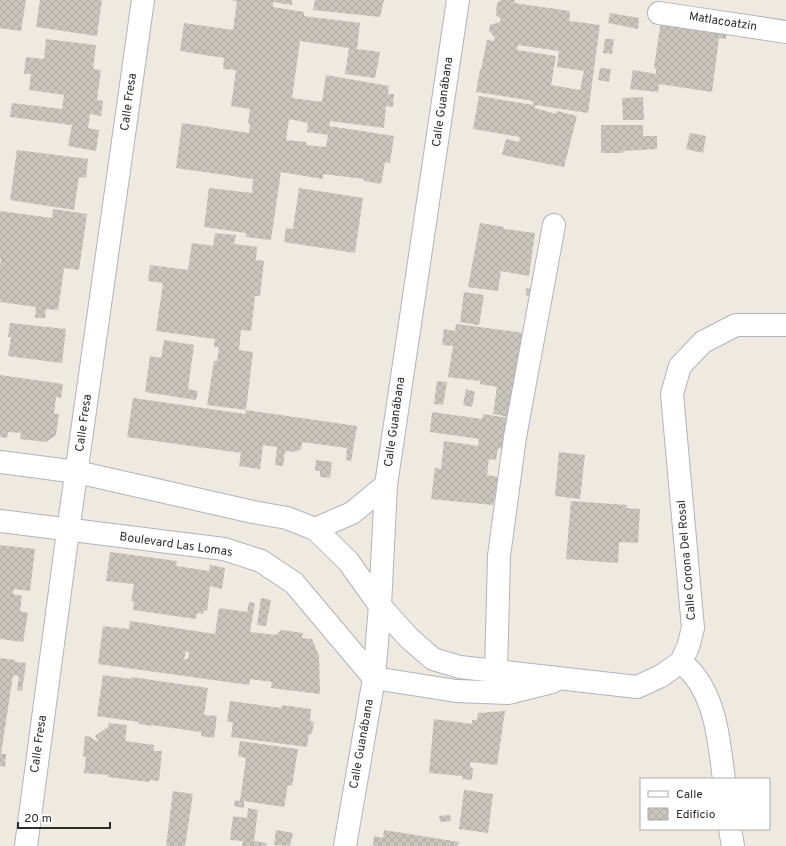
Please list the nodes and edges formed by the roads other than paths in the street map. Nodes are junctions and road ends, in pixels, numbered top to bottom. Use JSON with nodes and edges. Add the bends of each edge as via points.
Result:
{"nodes":[{"id":1,"x":143,"y":0,"type":"edge"},
{"id":2,"x":458,"y":0,"type":"edge"},
{"id":3,"x":659,"y":13,"type":"dead end"},
{"id":4,"x":786,"y":32,"type":"edge"},
{"id":5,"x":554,"y":225,"type":"dead end"},
{"id":6,"x":786,"y":325,"type":"edge"},
{"id":7,"x":0,"y":462,"type":"edge"},
{"id":8,"x":77,"y":472,"type":"junction"},
{"id":9,"x":386,"y":484,"type":"junction"},
{"id":10,"x":0,"y":521,"type":"edge"},
{"id":11,"x":68,"y":530,"type":"junction"},
{"id":12,"x":315,"y":530,"type":"junction"},
{"id":13,"x":380,"y":606,"type":"junction"},
{"id":14,"x":680,"y":662,"type":"junction"},
{"id":15,"x":496,"y":671,"type":"junction"},
{"id":16,"x":374,"y":678,"type":"junction"},
{"id":17,"x":565,"y":679,"type":"junction"},
{"id":18,"x":724,"y":778,"type":"edge"},
{"id":19,"x":730,"y":830,"type":"edge"},
{"id":20,"x":26,"y":846,"type":"edge"},
{"id":21,"x":345,"y":846,"type":"edge"},
{"id":22,"x":733,"y":846,"type":"edge"}],
"edges":[{"from":1,"to":8,"type":"street","name":"Calle Fresa"},
{"from":2,"to":9,"type":"street","name":"Calle Guanábana"},
{"from":3,"to":4,"type":"street","name":"Matlacoatzin"},
{"from":5,"to":15,"type":"street","via":[[515,437],[499,556]]},
{"from":6,"to":14,"type":"street","name":"Calle Corona Del Rosal","via":[[736,325],[703,342],[680,366],[672,394],[693,628],[688,647]]},
{"from":7,"to":8,"type":"street"},
{"from":8,"to":11,"type":"street","name":"Calle Fresa"},
{"from":8,"to":12,"type":"street","via":[[287,518]]},
{"from":9,"to":12,"type":"street","via":[[352,513]]},
{"from":9,"to":13,"type":"street","name":"Calle Guanábana"},
{"from":10,"to":11,"type":"street","name":"Boulevard Las Lomas"},
{"from":11,"to":16,"type":"street","name":"Boulevard Las Lomas","via":[[224,550],[260,561],[294,583]]},
{"from":11,"to":20,"type":"street","name":"Calle Fresa"},
{"from":12,"to":13,"type":"street","via":[[348,561]]},
{"from":13,"to":15,"type":"street","name":"Calle Corona Del Rosal","via":[[409,638],[433,659],[460,667]]},
{"from":13,"to":16,"type":"street","name":"Calle Guanábana"},
{"from":14,"to":17,"type":"street","name":"Calle Corona Del Rosal","via":[[661,676],[637,686]]},
{"from":14,"to":18,"type":"street","via":[[694,674],[707,696],[718,733]]},
{"from":15,"to":17,"type":"street","name":"Calle Corona Del Rosal"},
{"from":16,"to":17,"type":"street","via":[[456,690],[508,693]]},
{"from":16,"to":21,"type":"street","name":"Calle Guanábana"},
{"from":19,"to":22,"type":"street"}]}
